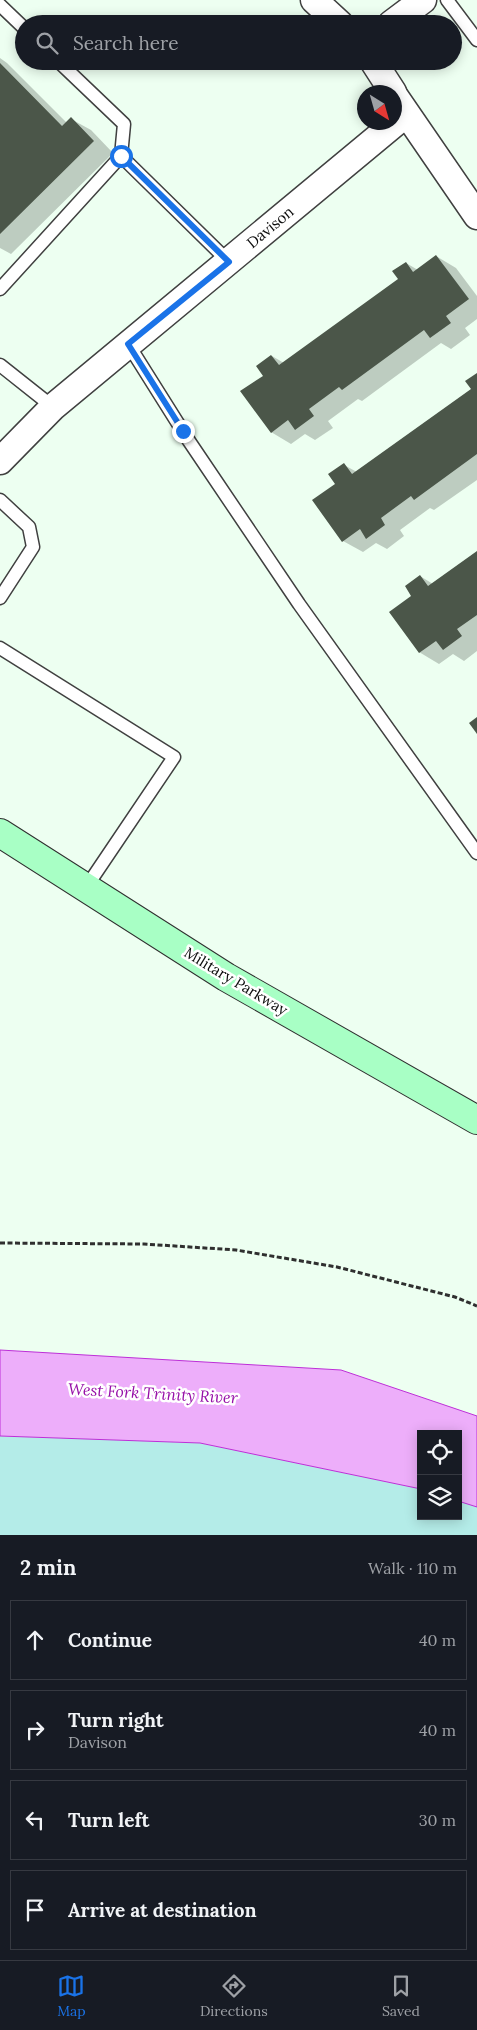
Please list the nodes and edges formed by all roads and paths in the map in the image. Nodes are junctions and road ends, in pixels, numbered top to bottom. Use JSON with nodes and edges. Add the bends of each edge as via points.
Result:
{"nodes":[{"id":1,"x":314,"y":0,"type":"edge"},
{"id":2,"x":423,"y":0,"type":"edge"},
{"id":3,"x":447,"y":0,"type":"edge"},
{"id":4,"x":0,"y":5,"type":"edge"},
{"id":5,"x":330,"y":15,"type":"edge"},
{"id":6,"x":403,"y":15,"type":"edge"},
{"id":7,"x":458,"y":15,"type":"edge"},
{"id":8,"x":15,"y":19,"type":"edge"},
{"id":9,"x":462,"y":20,"type":"edge"},
{"id":10,"x":477,"y":40,"type":"edge"},
{"id":11,"x":67,"y":70,"type":"edge"},
{"id":12,"x":379,"y":70,"type":"edge"},
{"id":13,"x":388,"y":85,"type":"edge"},
{"id":14,"x":402,"y":107,"type":"edge"},
{"id":15,"x":374,"y":130,"type":"edge"},
{"id":16,"x":121,"y":156,"type":"junction"},
{"id":17,"x":477,"y":216,"type":"edge"},
{"id":18,"x":229,"y":262,"type":"junction"},
{"id":19,"x":0,"y":289,"type":"edge"},
{"id":20,"x":128,"y":344,"type":"junction"},
{"id":21,"x":0,"y":366,"type":"edge"},
{"id":22,"x":53,"y":407,"type":"junction"},
{"id":23,"x":0,"y":461,"type":"edge"},
{"id":24,"x":0,"y":500,"type":"edge"},
{"id":25,"x":0,"y":598,"type":"edge"},
{"id":26,"x":0,"y":648,"type":"edge"},
{"id":27,"x":0,"y":834,"type":"edge"},
{"id":28,"x":477,"y":854,"type":"edge"},
{"id":29,"x":85,"y":889,"type":"junction"},
{"id":30,"x":477,"y":1120,"type":"edge"},
{"id":31,"x":0,"y":1243,"type":"edge"},
{"id":32,"x":477,"y":1306,"type":"edge"}],
"edges":[{"from":1,"to":5,"type":"street"},
{"from":2,"to":6,"type":"street"},
{"from":3,"to":7,"type":"lane"},
{"from":4,"to":8,"type":"lane"},
{"from":9,"to":10,"type":"lane"},
{"from":11,"to":16,"type":"lane","via":[[124,124]]},
{"from":12,"to":13,"type":"street"},
{"from":14,"to":17,"type":"street"},
{"from":15,"to":18,"type":"street","name":"Davison","via":[[354,155]]},
{"from":16,"to":18,"type":"lane"},
{"from":16,"to":19,"type":"lane"},
{"from":18,"to":20,"type":"street","name":"Davison"},
{"from":20,"to":22,"type":"street","name":"Davison"},
{"from":20,"to":28,"type":"lane","via":[[299,604]]},
{"from":21,"to":22,"type":"lane"},
{"from":22,"to":23,"type":"street","name":"Davison"},
{"from":24,"to":25,"type":"lane","via":[[29,527],[34,547]]},
{"from":26,"to":29,"type":"lane","via":[[174,757]]},
{"from":27,"to":29,"type":"street","name":"Military Parkway"},
{"from":29,"to":30,"type":"street","name":"Military Parkway","via":[[226,977]]},
{"from":31,"to":32,"type":"path","via":[[144,1244],[236,1250],[337,1267],[455,1297]]}]}
